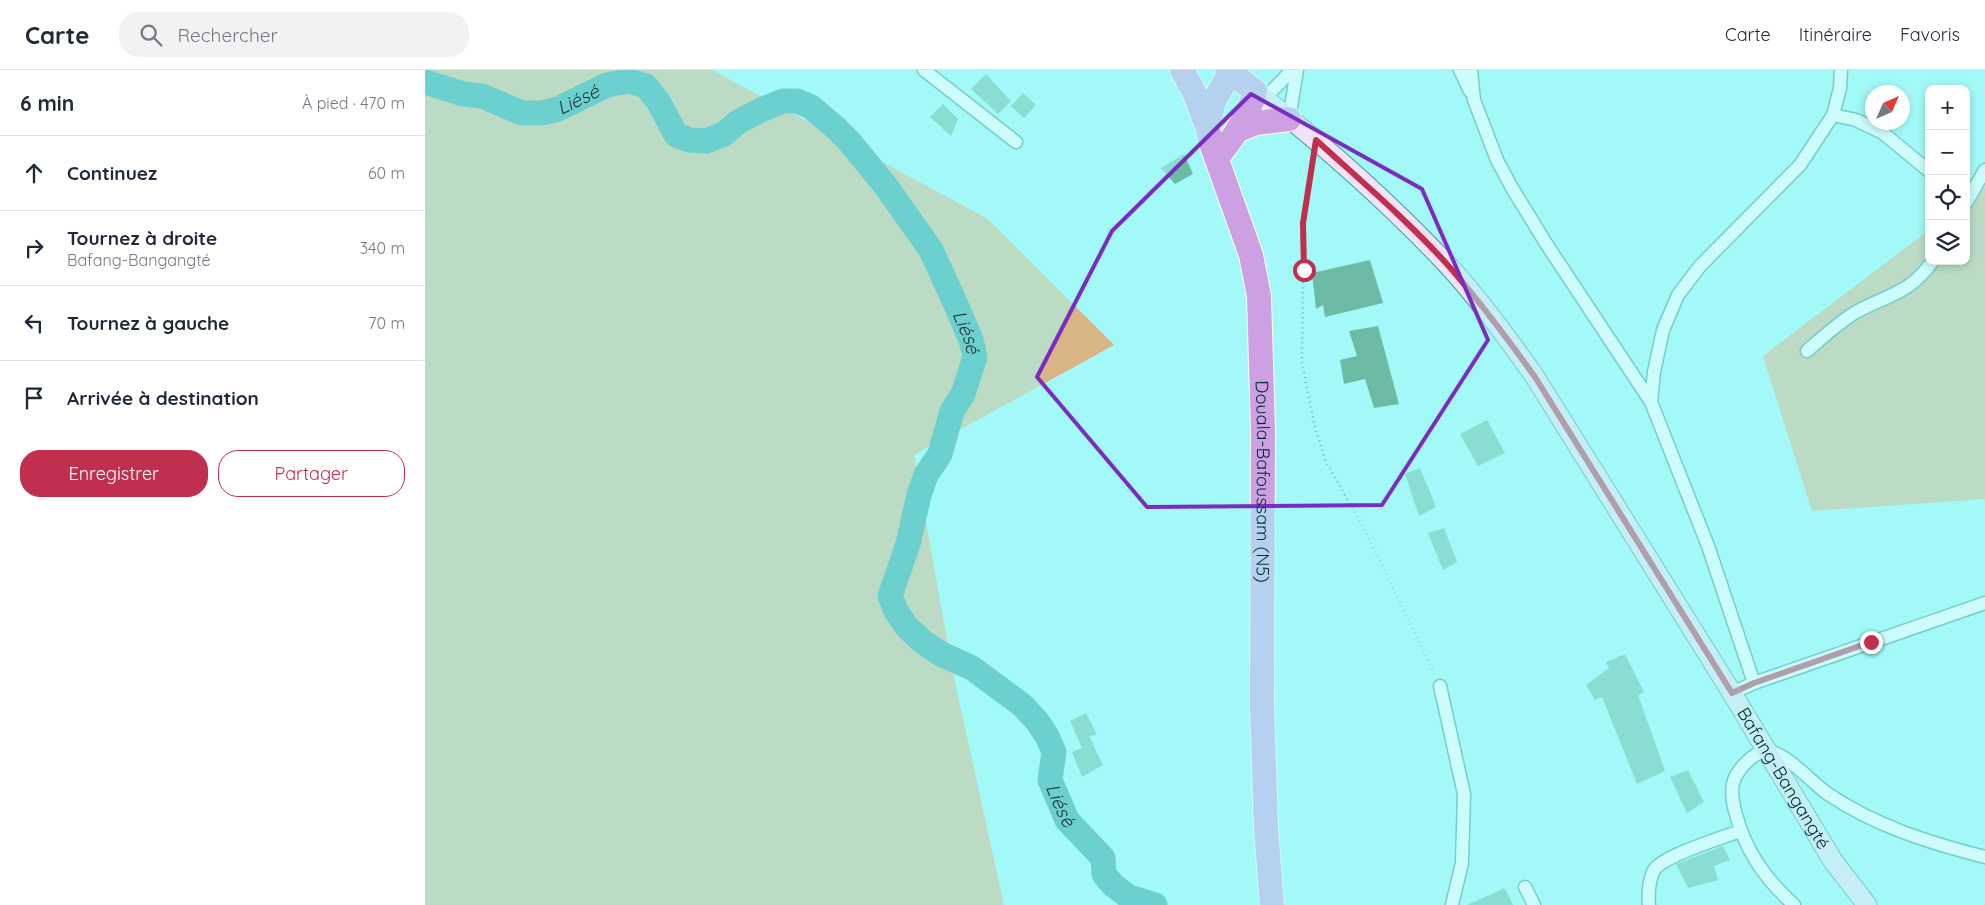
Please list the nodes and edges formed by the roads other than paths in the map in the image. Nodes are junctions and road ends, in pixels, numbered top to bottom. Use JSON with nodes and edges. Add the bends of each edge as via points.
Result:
{"nodes":[{"id":1,"x":924,"y":70,"type":"edge"},
{"id":2,"x":1182,"y":70,"type":"edge"},
{"id":3,"x":1292,"y":70,"type":"edge"},
{"id":4,"x":1297,"y":70,"type":"edge"},
{"id":5,"x":1460,"y":70,"type":"edge"},
{"id":6,"x":1471,"y":70,"type":"edge"},
{"id":7,"x":1841,"y":70,"type":"edge"},
{"id":8,"x":1228,"y":71,"type":"edge"},
{"id":9,"x":1260,"y":95,"type":"junction"},
{"id":10,"x":1474,"y":100,"type":"junction"},
{"id":11,"x":1833,"y":115,"type":"junction"},
{"id":12,"x":1289,"y":119,"type":"junction"},
{"id":13,"x":1207,"y":126,"type":"junction"},
{"id":14,"x":1239,"y":130,"type":"junction"},
{"id":15,"x":1016,"y":142,"type":"dead end"},
{"id":16,"x":1217,"y":158,"type":"junction"},
{"id":17,"x":1925,"y":169,"type":"edge"},
{"id":18,"x":1985,"y":170,"type":"edge"},
{"id":19,"x":1970,"y":196,"type":"edge"},
{"id":20,"x":1930,"y":265,"type":"edge"},
{"id":21,"x":1807,"y":351,"type":"dead end"},
{"id":22,"x":1651,"y":402,"type":"junction"},
{"id":23,"x":1985,"y":604,"type":"edge"},
{"id":24,"x":1754,"y":683,"type":"junction"},
{"id":25,"x":1440,"y":686,"type":"road end"},
{"id":26,"x":1732,"y":693,"type":"junction"},
{"id":27,"x":1767,"y":751,"type":"junction"},
{"id":28,"x":1740,"y":831,"type":"junction"},
{"id":29,"x":1985,"y":857,"type":"edge"},
{"id":30,"x":1525,"y":887,"type":"dead end"},
{"id":31,"x":1272,"y":905,"type":"edge"},
{"id":32,"x":1452,"y":905,"type":"edge"},
{"id":33,"x":1534,"y":905,"type":"edge"},
{"id":34,"x":1649,"y":905,"type":"edge"},
{"id":35,"x":1794,"y":905,"type":"edge"},
{"id":36,"x":1867,"y":905,"type":"edge"}],
"edges":[{"from":1,"to":15,"type":"street"},
{"from":2,"to":13,"type":"highway","name":"Douala-Bafoussam (N5)"},
{"from":3,"to":9,"type":"street"},
{"from":4,"to":12,"type":"street"},
{"from":5,"to":10,"type":"street"},
{"from":6,"to":10,"type":"street"},
{"from":7,"to":11,"type":"street"},
{"from":8,"to":9,"type":"highway"},
{"from":8,"to":13,"type":"highway"},
{"from":9,"to":12,"type":"street","name":"Bafang-Bangangté"},
{"from":9,"to":14,"type":"highway"},
{"from":10,"to":22,"type":"street","via":[[1494,153],[1512,188]]},
{"from":11,"to":17,"type":"street","via":[[1856,120],[1883,134]]},
{"from":11,"to":22,"type":"street","via":[[1800,165],[1700,266],[1679,295],[1663,330]]},
{"from":12,"to":14,"type":"highway","via":[[1256,123]]},
{"from":12,"to":26,"type":"street","name":"Bafang-Bangangté","via":[[1316,140],[1445,262],[1511,343]]},
{"from":13,"to":16,"type":"highway","name":"Douala-Bafoussam (N5)"},
{"from":14,"to":16,"type":"highway"},
{"from":16,"to":31,"type":"highway","name":"Douala-Bafoussam (N5)","via":[[1251,255],[1259,296],[1263,430],[1262,704]]},
{"from":18,"to":19,"type":"street"},
{"from":20,"to":21,"type":"street","via":[[1911,285],[1857,312]]},
{"from":22,"to":24,"type":"street","via":[[1708,546]]},
{"from":23,"to":24,"type":"street"},
{"from":24,"to":26,"type":"street"},
{"from":25,"to":32,"type":"street","via":[[1464,794],[1462,863]]},
{"from":26,"to":27,"type":"street","name":"Bafang-Bangangté"},
{"from":27,"to":28,"type":"street","via":[[1756,755],[1740,770],[1733,784],[1733,802]]},
{"from":27,"to":29,"type":"street","via":[[1801,771],[1826,793],[1868,817],[1939,845]]},
{"from":27,"to":36,"type":"street","name":"Bafang-Bangangté","via":[[1833,861]]},
{"from":28,"to":34,"type":"street","via":[[1696,847],[1655,869]]},
{"from":28,"to":35,"type":"street","via":[[1757,865]]},
{"from":30,"to":33,"type":"street"}]}
